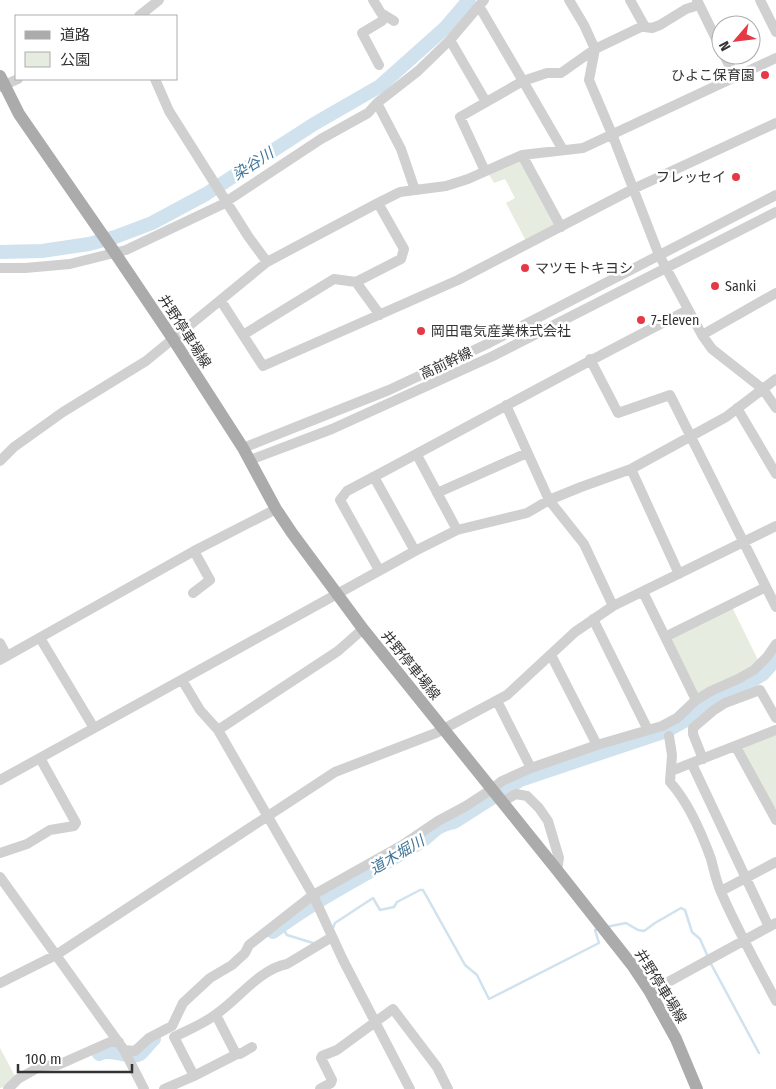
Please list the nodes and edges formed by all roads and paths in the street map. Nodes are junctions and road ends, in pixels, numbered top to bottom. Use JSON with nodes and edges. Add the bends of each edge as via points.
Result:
{"nodes":[{"id":1,"x":372,"y":0,"type":"edge"},
{"id":2,"x":569,"y":0,"type":"edge"},
{"id":3,"x":630,"y":0,"type":"edge"},
{"id":4,"x":760,"y":0,"type":"edge"},
{"id":5,"x":152,"y":2,"type":"edge"},
{"id":6,"x":698,"y":2,"type":"edge"},
{"id":7,"x":482,"y":3,"type":"edge"},
{"id":8,"x":139,"y":15,"type":"edge"},
{"id":9,"x":643,"y":26,"type":"junction"},
{"id":10,"x":711,"y":29,"type":"edge"},
{"id":11,"x":776,"y":32,"type":"edge"},
{"id":12,"x":450,"y":40,"type":"junction"},
{"id":13,"x":595,"y":49,"type":"junction"},
{"id":14,"x":776,"y":58,"type":"edge"},
{"id":15,"x":729,"y":65,"type":"edge"},
{"id":16,"x":379,"y":66,"type":"dead end"},
{"id":17,"x":735,"y":77,"type":"junction"},
{"id":18,"x":15,"y":80,"type":"edge"},
{"id":19,"x":155,"y":80,"type":"edge"},
{"id":20,"x":522,"y":81,"type":"junction"},
{"id":21,"x":1,"y":83,"type":"edge"},
{"id":22,"x":486,"y":102,"type":"junction"},
{"id":23,"x":377,"y":103,"type":"junction"},
{"id":24,"x":776,"y":123,"type":"edge"},
{"id":25,"x":612,"y":134,"type":"junction"},
{"id":26,"x":563,"y":150,"type":"junction"},
{"id":27,"x":522,"y":154,"type":"junction"},
{"id":28,"x":485,"y":172,"type":"junction"},
{"id":29,"x":633,"y":189,"type":"junction"},
{"id":30,"x":414,"y":190,"type":"junction"},
{"id":31,"x":776,"y":195,"type":"edge"},
{"id":32,"x":226,"y":200,"type":"junction"},
{"id":33,"x":378,"y":203,"type":"junction"},
{"id":34,"x":776,"y":212,"type":"edge"},
{"id":35,"x":561,"y":227,"type":"junction"},
{"id":36,"x":114,"y":251,"type":"junction"},
{"id":37,"x":659,"y":256,"type":"junction"},
{"id":38,"x":267,"y":262,"type":"junction"},
{"id":39,"x":666,"y":267,"type":"junction"},
{"id":40,"x":0,"y":268,"type":"edge"},
{"id":41,"x":356,"y":282,"type":"junction"},
{"id":42,"x":776,"y":293,"type":"edge"},
{"id":43,"x":221,"y":301,"type":"junction"},
{"id":44,"x":688,"y":310,"type":"junction"},
{"id":45,"x":380,"y":315,"type":"junction"},
{"id":46,"x":243,"y":335,"type":"junction"},
{"id":47,"x":702,"y":335,"type":"junction"},
{"id":48,"x":173,"y":339,"type":"junction"},
{"id":49,"x":590,"y":359,"type":"junction"},
{"id":50,"x":776,"y":379,"type":"edge"},
{"id":51,"x":764,"y":388,"type":"junction"},
{"id":52,"x":506,"y":406,"type":"junction"},
{"id":53,"x":737,"y":408,"type":"junction"},
{"id":54,"x":776,"y":408,"type":"edge"},
{"id":55,"x":690,"y":437,"type":"junction"},
{"id":56,"x":242,"y":448,"type":"junction"},
{"id":57,"x":528,"y":453,"type":"junction"},
{"id":58,"x":417,"y":455,"type":"junction"},
{"id":59,"x":250,"y":460,"type":"junction"},
{"id":60,"x":0,"y":461,"type":"edge"},
{"id":61,"x":631,"y":469,"type":"junction"},
{"id":62,"x":776,"y":474,"type":"edge"},
{"id":63,"x":374,"y":477,"type":"junction"},
{"id":64,"x":438,"y":493,"type":"junction"},
{"id":65,"x":549,"y":500,"type":"junction"},
{"id":66,"x":276,"y":509,"type":"junction"},
{"id":67,"x":776,"y":526,"type":"edge"},
{"id":68,"x":457,"y":530,"type":"junction"},
{"id":69,"x":743,"y":542,"type":"junction"},
{"id":70,"x":194,"y":551,"type":"junction"},
{"id":71,"x":415,"y":551,"type":"junction"},
{"id":72,"x":379,"y":570,"type":"junction"},
{"id":73,"x":679,"y":574,"type":"junction"},
{"id":74,"x":766,"y":587,"type":"junction"},
{"id":75,"x":193,"y":592,"type":"dead end"},
{"id":76,"x":643,"y":592,"type":"junction"},
{"id":77,"x":338,"y":594,"type":"junction"},
{"id":78,"x":613,"y":606,"type":"junction"},
{"id":79,"x":776,"y":608,"type":"edge"},
{"id":80,"x":593,"y":619,"type":"junction"},
{"id":81,"x":363,"y":629,"type":"junction"},
{"id":82,"x":665,"y":637,"type":"junction"},
{"id":83,"x":40,"y":638,"type":"junction"},
{"id":84,"x":0,"y":643,"type":"edge"},
{"id":85,"x":776,"y":644,"type":"edge"},
{"id":86,"x":551,"y":655,"type":"junction"},
{"id":87,"x":4,"y":658,"type":"edge"},
{"id":88,"x":182,"y":680,"type":"junction"},
{"id":89,"x":696,"y":700,"type":"junction"},
{"id":90,"x":497,"y":701,"type":"junction"},
{"id":91,"x":776,"y":718,"type":"edge"},
{"id":92,"x":94,"y":728,"type":"junction"},
{"id":93,"x":444,"y":729,"type":"junction"},
{"id":94,"x":218,"y":730,"type":"junction"},
{"id":95,"x":648,"y":730,"type":"junction"},
{"id":96,"x":776,"y":730,"type":"edge"},
{"id":97,"x":669,"y":736,"type":"dead end"},
{"id":98,"x":597,"y":745,"type":"junction"},
{"id":99,"x":736,"y":747,"type":"junction"},
{"id":100,"x":40,"y":758,"type":"junction"},
{"id":101,"x":703,"y":759,"type":"junction"},
{"id":102,"x":692,"y":764,"type":"junction"},
{"id":103,"x":531,"y":768,"type":"junction"},
{"id":104,"x":671,"y":771,"type":"junction"},
{"id":105,"x":0,"y":780,"type":"edge"},
{"id":106,"x":492,"y":789,"type":"junction"},
{"id":107,"x":502,"y":802,"type":"junction"},
{"id":108,"x":268,"y":817,"type":"junction"},
{"id":109,"x":776,"y":820,"type":"edge"},
{"id":110,"x":0,"y":852,"type":"edge"},
{"id":111,"x":776,"y":862,"type":"edge"},
{"id":112,"x":557,"y":870,"type":"junction"},
{"id":113,"x":0,"y":877,"type":"edge"},
{"id":114,"x":746,"y":878,"type":"junction"},
{"id":115,"x":720,"y":891,"type":"junction"},
{"id":116,"x":313,"y":895,"type":"junction"},
{"id":117,"x":772,"y":925,"type":"edge"},
{"id":118,"x":332,"y":936,"type":"junction"},
{"id":119,"x":743,"y":940,"type":"junction"},
{"id":120,"x":56,"y":955,"type":"junction"},
{"id":121,"x":0,"y":984,"type":"edge"},
{"id":122,"x":650,"y":992,"type":"junction"},
{"id":123,"x":776,"y":1001,"type":"edge"},
{"id":124,"x":216,"y":1015,"type":"junction"},
{"id":125,"x":374,"y":1021,"type":"junction"},
{"id":126,"x":121,"y":1046,"type":"junction"},
{"id":127,"x":252,"y":1047,"type":"dead end"},
{"id":128,"x":237,"y":1054,"type":"junction"},
{"id":129,"x":194,"y":1076,"type":"junction"},
{"id":130,"x":8,"y":1089,"type":"edge"},
{"id":131,"x":144,"y":1089,"type":"edge"},
{"id":132,"x":164,"y":1089,"type":"edge"},
{"id":133,"x":320,"y":1089,"type":"edge"},
{"id":134,"x":410,"y":1089,"type":"edge"},
{"id":135,"x":448,"y":1089,"type":"edge"},
{"id":136,"x":697,"y":1089,"type":"edge"}],
"edges":[{"from":1,"to":16,"type":"street","via":[[381,14],[389,18],[362,34]]},
{"from":2,"to":13,"type":"street"},
{"from":3,"to":9,"type":"street"},
{"from":4,"to":11,"type":"street"},
{"from":5,"to":8,"type":"street"},
{"from":6,"to":9,"type":"street","via":[[660,25],[652,28]]},
{"from":6,"to":10,"type":"street"},
{"from":7,"to":12,"type":"street"},
{"from":7,"to":20,"type":"street"},
{"from":9,"to":13,"type":"street"},
{"from":12,"to":22,"type":"street"},
{"from":12,"to":23,"type":"street","via":[[418,71]]},
{"from":13,"to":20,"type":"street","via":[[561,73],[547,73]]},
{"from":13,"to":25,"type":"street","via":[[589,80]]},
{"from":14,"to":17,"type":"street"},
{"from":15,"to":17,"type":"street"},
{"from":17,"to":25,"type":"street"},
{"from":18,"to":21,"type":"street"},
{"from":19,"to":32,"type":"street","via":[[169,111]]},
{"from":20,"to":22,"type":"street"},
{"from":20,"to":26,"type":"street"},
{"from":21,"to":36,"type":"main road","name":"井野停車場線"},
{"from":22,"to":28,"type":"street","via":[[460,118]]},
{"from":23,"to":30,"type":"street","via":[[401,149]]},
{"from":23,"to":32,"type":"street","via":[[368,113]]},
{"from":24,"to":29,"type":"street"},
{"from":25,"to":26,"type":"street","via":[[583,148]]},
{"from":25,"to":29,"type":"street"},
{"from":26,"to":27,"type":"street"},
{"from":27,"to":28,"type":"street"},
{"from":27,"to":35,"type":"street"},
{"from":28,"to":30,"type":"street","via":[[446,186]]},
{"from":29,"to":35,"type":"street"},
{"from":29,"to":37,"type":"street"},
{"from":30,"to":33,"type":"street","via":[[400,192]]},
{"from":31,"to":37,"type":"street","name":"高前幹線"},
{"from":32,"to":36,"type":"street","via":[[144,243]]},
{"from":32,"to":38,"type":"street"},
{"from":33,"to":38,"type":"street"},
{"from":33,"to":41,"type":"street","via":[[404,249],[401,259]]},
{"from":34,"to":39,"type":"street","name":"高前幹線"},
{"from":35,"to":45,"type":"street","via":[[458,280]]},
{"from":36,"to":40,"type":"street","via":[[65,265]]},
{"from":36,"to":48,"type":"main road","name":"井野停車場線"},
{"from":37,"to":39,"type":"street"},
{"from":37,"to":56,"type":"street","name":"高前幹線","via":[[389,390]]},
{"from":38,"to":43,"type":"street"},
{"from":39,"to":44,"type":"street"},
{"from":39,"to":59,"type":"street","name":"高前幹線","via":[[493,356],[332,429]]},
{"from":41,"to":45,"type":"street"},
{"from":41,"to":46,"type":"street","via":[[334,279]]},
{"from":42,"to":47,"type":"street"},
{"from":43,"to":46,"type":"street"},
{"from":43,"to":48,"type":"street"},
{"from":44,"to":47,"type":"street"},
{"from":44,"to":49,"type":"street"},
{"from":45,"to":46,"type":"street","via":[[263,366]]},
{"from":47,"to":51,"type":"street","via":[[712,349]]},
{"from":48,"to":56,"type":"main road","name":"井野停車場線"},
{"from":48,"to":60,"type":"street","via":[[146,361],[31,434]]},
{"from":49,"to":52,"type":"street"},
{"from":49,"to":55,"type":"street","via":[[618,413],[670,395]]},
{"from":50,"to":51,"type":"street"},
{"from":51,"to":53,"type":"street"},
{"from":51,"to":54,"type":"street"},
{"from":52,"to":57,"type":"street"},
{"from":52,"to":58,"type":"street"},
{"from":53,"to":55,"type":"street"},
{"from":53,"to":62,"type":"street"},
{"from":55,"to":61,"type":"street"},
{"from":55,"to":69,"type":"street"},
{"from":56,"to":59,"type":"main road","name":"井野停車場線"},
{"from":57,"to":64,"type":"street"},
{"from":57,"to":65,"type":"street"},
{"from":58,"to":63,"type":"street"},
{"from":58,"to":64,"type":"street"},
{"from":59,"to":66,"type":"main road","name":"井野停車場線"},
{"from":61,"to":65,"type":"street"},
{"from":61,"to":73,"type":"street"},
{"from":63,"to":71,"type":"street"},
{"from":63,"to":72,"type":"street","via":[[347,491],[340,500]]},
{"from":64,"to":68,"type":"street"},
{"from":65,"to":68,"type":"street","via":[[528,513]]},
{"from":65,"to":78,"type":"street","via":[[584,544]]},
{"from":66,"to":70,"type":"street"},
{"from":66,"to":77,"type":"main road","name":"井野停車場線"},
{"from":67,"to":69,"type":"street"},
{"from":68,"to":71,"type":"street"},
{"from":69,"to":73,"type":"street"},
{"from":69,"to":74,"type":"street"},
{"from":70,"to":75,"type":"street","via":[[210,580]]},
{"from":70,"to":83,"type":"street"},
{"from":71,"to":72,"type":"street"},
{"from":72,"to":77,"type":"street"},
{"from":73,"to":76,"type":"street"},
{"from":74,"to":79,"type":"street"},
{"from":74,"to":82,"type":"street"},
{"from":76,"to":78,"type":"street"},
{"from":76,"to":82,"type":"street"},
{"from":77,"to":81,"type":"main road","name":"井野停車場線"},
{"from":77,"to":88,"type":"street"},
{"from":78,"to":80,"type":"street"},
{"from":80,"to":86,"type":"street"},
{"from":80,"to":95,"type":"street"},
{"from":81,"to":93,"type":"main road","name":"井野停車場線"},
{"from":81,"to":94,"type":"street","via":[[338,651]]},
{"from":82,"to":89,"type":"street"},
{"from":83,"to":87,"type":"street"},
{"from":83,"to":92,"type":"street"},
{"from":84,"to":87,"type":"street"},
{"from":85,"to":89,"type":"street","via":[[754,670]]},
{"from":86,"to":90,"type":"street"},
{"from":86,"to":98,"type":"street"},
{"from":88,"to":92,"type":"street"},
{"from":88,"to":94,"type":"street","via":[[200,710]]},
{"from":89,"to":95,"type":"street","via":[[677,718]]},
{"from":90,"to":93,"type":"street"},
{"from":90,"to":103,"type":"street"},
{"from":91,"to":101,"type":"street","via":[[760,690],[714,710],[693,728],[692,734]]},
{"from":92,"to":100,"type":"street"},
{"from":93,"to":106,"type":"main road","name":"井野停車場線"},
{"from":93,"to":108,"type":"street","via":[[336,772]]},
{"from":94,"to":108,"type":"street"},
{"from":95,"to":98,"type":"street"},
{"from":96,"to":99,"type":"street"},
{"from":97,"to":104,"type":"street"},
{"from":98,"to":103,"type":"street"},
{"from":99,"to":101,"type":"street"},
{"from":99,"to":109,"type":"street"},
{"from":100,"to":105,"type":"street"},
{"from":100,"to":110,"type":"street","via":[[76,823],[50,830],[26,844]]},
{"from":101,"to":102,"type":"street"},
{"from":102,"to":104,"type":"street"},
{"from":102,"to":114,"type":"street"},
{"from":103,"to":106,"type":"street"},
{"from":104,"to":115,"type":"street","via":[[670,782],[681,794],[695,823],[711,859]]},
{"from":106,"to":107,"type":"main road","name":"井野停車場線"},
{"from":106,"to":116,"type":"street"},
{"from":107,"to":112,"type":"main road","name":"井野停車場線"},
{"from":107,"to":112,"type":"street","via":[[516,794],[527,796],[539,808],[548,821],[559,858]]},
{"from":108,"to":116,"type":"street"},
{"from":108,"to":120,"type":"street"},
{"from":111,"to":114,"type":"street"},
{"from":112,"to":122,"type":"main road","name":"井野停車場線"},
{"from":113,"to":120,"type":"street"},
{"from":114,"to":115,"type":"street"},
{"from":114,"to":117,"type":"street"},
{"from":115,"to":119,"type":"street"},
{"from":116,"to":118,"type":"street"},
{"from":116,"to":126,"type":"street","via":[[249,945],[232,965],[210,978],[183,1004],[172,1026],[149,1038],[135,1051]]},
{"from":117,"to":119,"type":"street"},
{"from":118,"to":124,"type":"street","via":[[287,964],[262,975]]},
{"from":118,"to":125,"type":"street"},
{"from":119,"to":122,"type":"street"},
{"from":119,"to":123,"type":"street"},
{"from":120,"to":121,"type":"street"},
{"from":120,"to":126,"type":"street"},
{"from":122,"to":136,"type":"main road","name":"井野停車場線","via":[[676,1039]]},
{"from":124,"to":128,"type":"street"},
{"from":124,"to":129,"type":"street","via":[[174,1037]]},
{"from":125,"to":133,"type":"street","via":[[337,1050],[322,1056],[332,1080]]},
{"from":125,"to":134,"type":"street"},
{"from":125,"to":135,"type":"street","via":[[393,1009],[437,1067]]},
{"from":126,"to":130,"type":"street","via":[[110,1042],[58,1065],[41,1066]]},
{"from":126,"to":131,"type":"street"},
{"from":127,"to":128,"type":"street"},
{"from":128,"to":129,"type":"street"},
{"from":129,"to":132,"type":"street"}]}
